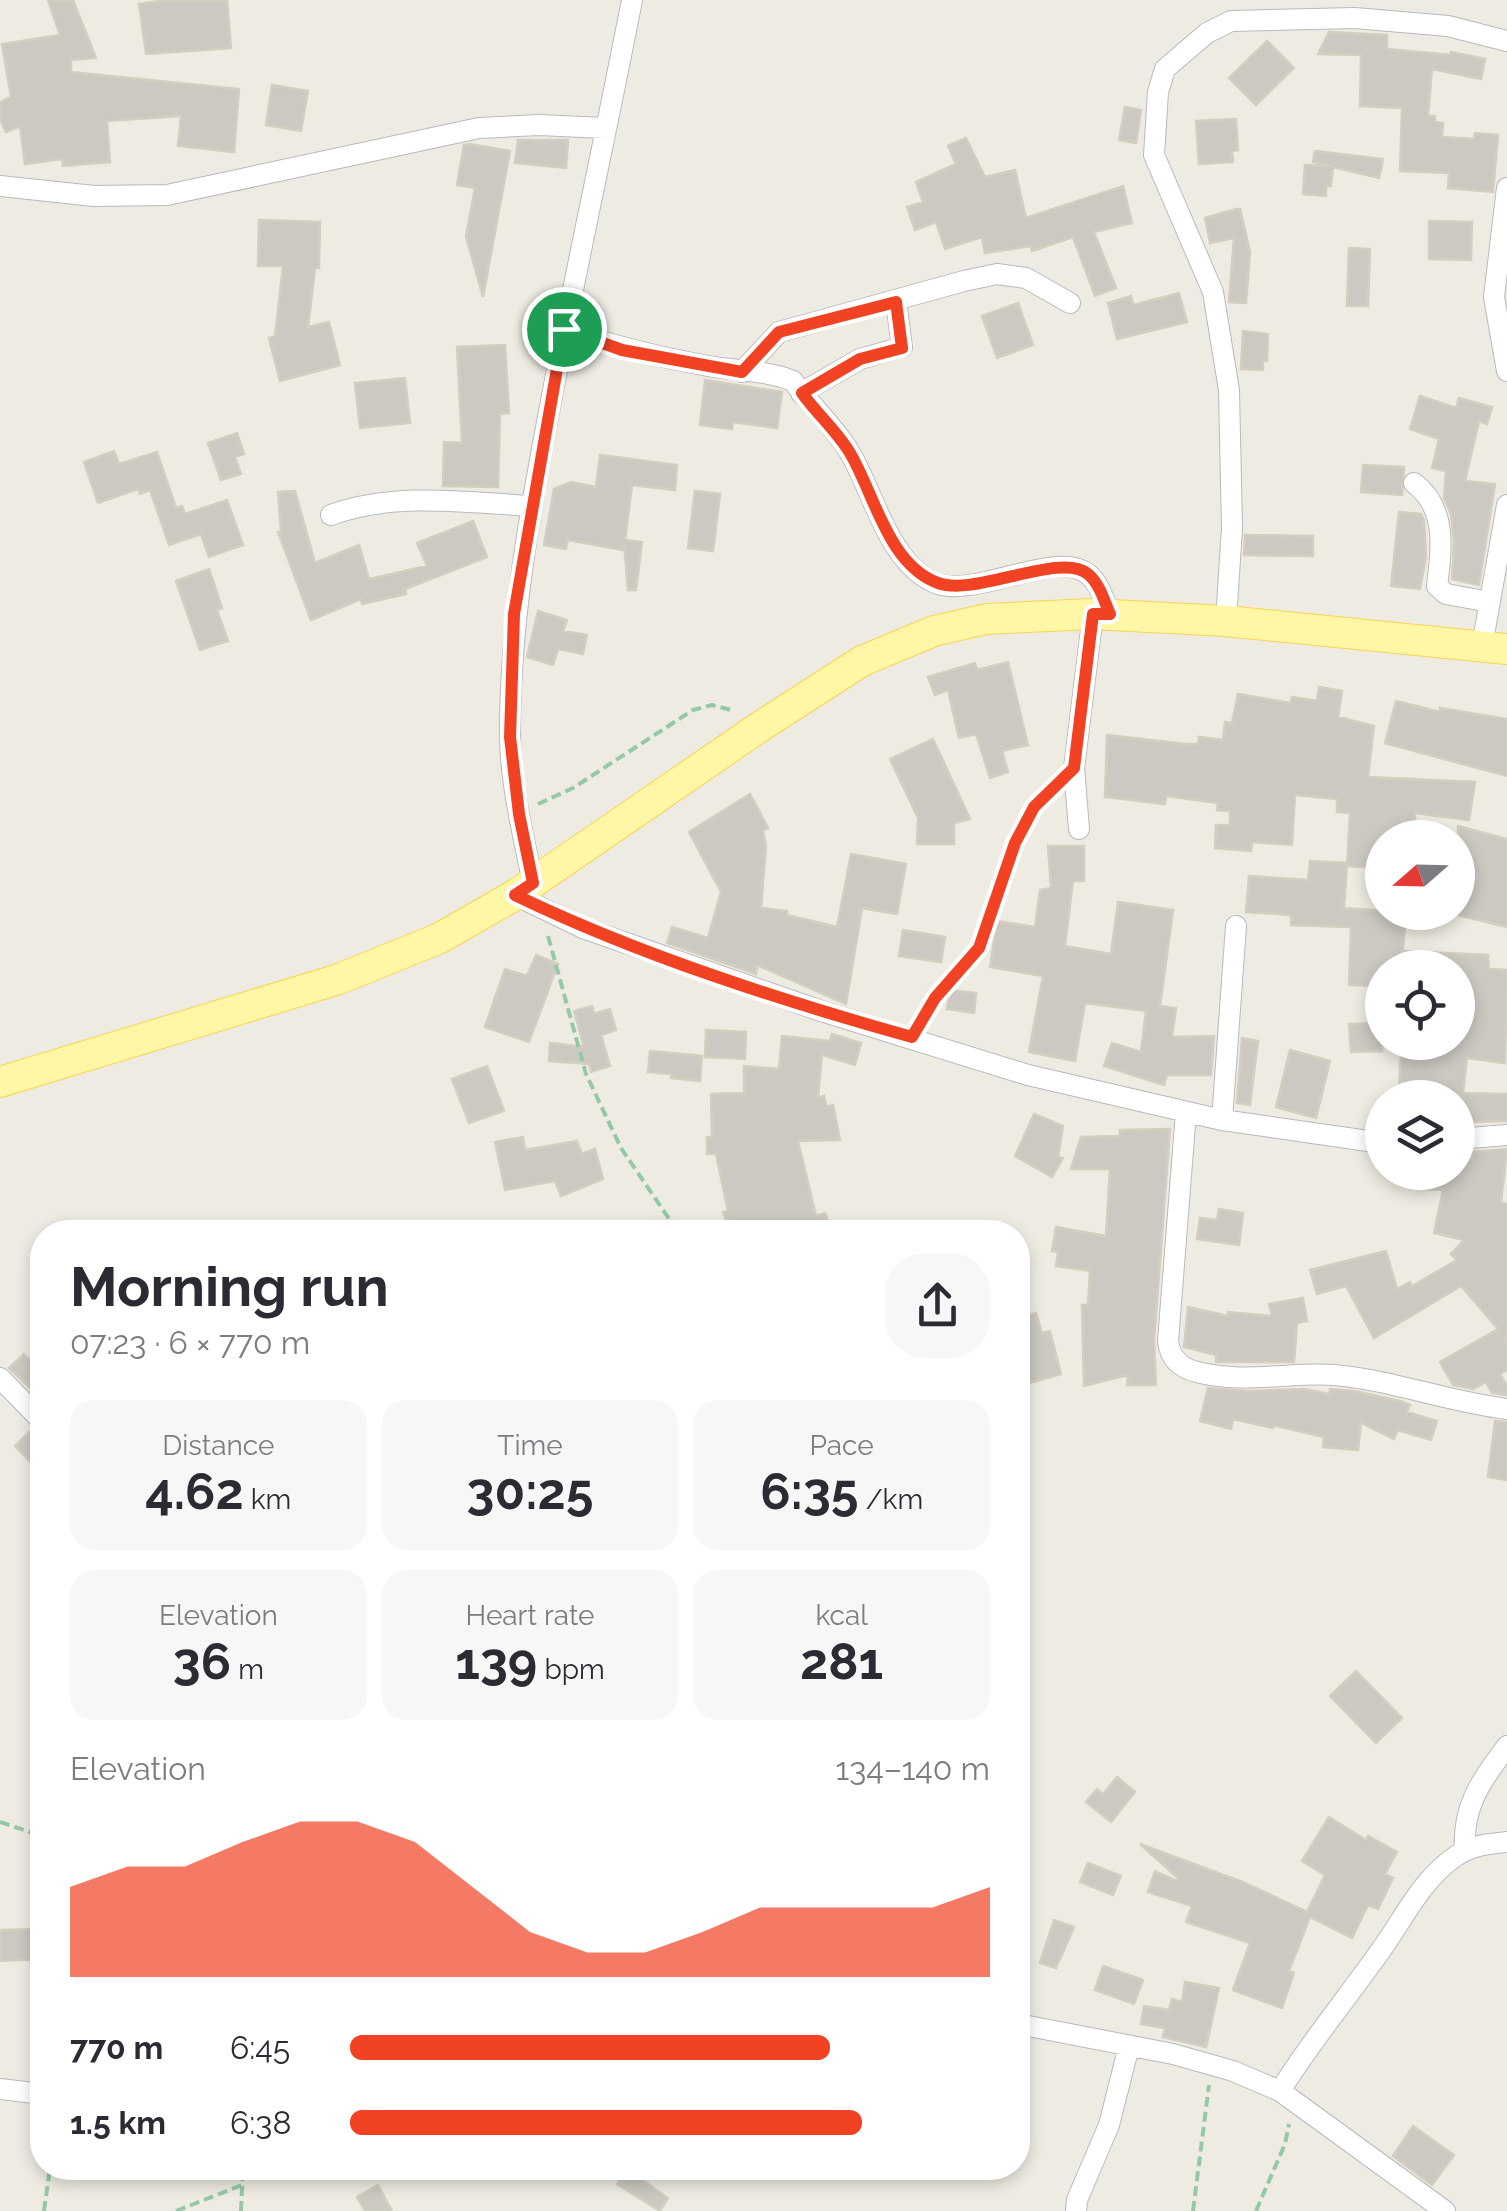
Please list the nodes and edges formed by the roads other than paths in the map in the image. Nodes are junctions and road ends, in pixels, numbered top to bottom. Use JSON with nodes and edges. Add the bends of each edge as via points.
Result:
{"nodes":[{"id":1,"x":632,"y":0,"type":"edge"},
{"id":2,"x":1507,"y":40,"type":"edge"},
{"id":3,"x":605,"y":128,"type":"junction"},
{"id":4,"x":0,"y":186,"type":"edge"},
{"id":5,"x":1507,"y":188,"type":"edge"},
{"id":6,"x":1501,"y":275,"type":"edge"},
{"id":7,"x":896,"y":302,"type":"junction"},
{"id":8,"x":1070,"y":303,"type":"dead end"},
{"id":9,"x":564,"y":329,"type":"junction"},
{"id":10,"x":1507,"y":370,"type":"edge"},
{"id":11,"x":742,"y":372,"type":"junction"},
{"id":12,"x":802,"y":393,"type":"junction"},
{"id":13,"x":1414,"y":483,"type":"dead end"},
{"id":14,"x":1507,"y":504,"type":"edge"},
{"id":15,"x":532,"y":506,"type":"junction"},
{"id":16,"x":331,"y":515,"type":"dead end"},
{"id":17,"x":1490,"y":602,"type":"junction"},
{"id":18,"x":1102,"y":614,"type":"junction"},
{"id":19,"x":1226,"y":620,"type":"junction"},
{"id":20,"x":1495,"y":648,"type":"edge"},
{"id":21,"x":1079,"y":830,"type":"dead end"},
{"id":22,"x":530,"y":895,"type":"junction"},
{"id":23,"x":1236,"y":926,"type":"dead end"},
{"id":24,"x":0,"y":1082,"type":"edge"},
{"id":25,"x":1186,"y":1112,"type":"junction"},
{"id":26,"x":1222,"y":1120,"type":"junction"},
{"id":27,"x":1507,"y":1135,"type":"edge"},
{"id":28,"x":1475,"y":1138,"type":"edge"},
{"id":29,"x":1365,"y":1141,"type":"edge"},
{"id":30,"x":0,"y":1378,"type":"edge"},
{"id":31,"x":30,"y":1408,"type":"edge"},
{"id":32,"x":1507,"y":1409,"type":"edge"},
{"id":33,"x":1507,"y":1746,"type":"edge"},
{"id":34,"x":1507,"y":1842,"type":"edge"},
{"id":35,"x":1466,"y":1851,"type":"junction"},
{"id":36,"x":1030,"y":2026,"type":"edge"},
{"id":37,"x":1129,"y":2046,"type":"junction"},
{"id":38,"x":0,"y":2089,"type":"edge"},
{"id":39,"x":30,"y":2093,"type":"edge"},
{"id":40,"x":1287,"y":2096,"type":"junction"},
{"id":41,"x":1076,"y":2211,"type":"edge"},
{"id":42,"x":1445,"y":2211,"type":"edge"}],
"edges":[{"from":1,"to":3,"type":"street"},
{"from":2,"to":19,"type":"street","via":[[1448,26],[1355,18],[1231,21],[1165,69],[1154,155],[1213,292],[1229,390]]},
{"from":3,"to":4,"type":"street","via":[[478,128],[167,195]]},
{"from":3,"to":9,"type":"street"},
{"from":5,"to":6,"type":"street"},
{"from":6,"to":10,"type":"street","via":[[1495,307]]},
{"from":7,"to":8,"type":"street","via":[[997,274],[1026,278]]},
{"from":7,"to":11,"type":"street","via":[[779,332]]},
{"from":7,"to":12,"type":"street","via":[[902,348],[860,359]]},
{"from":9,"to":11,"type":"street","via":[[622,350]]},
{"from":9,"to":15,"type":"street"},
{"from":11,"to":12,"type":"street","via":[[780,376]]},
{"from":12,"to":18,"type":"street","via":[[848,450],[884,528],[914,568],[939,584],[966,585],[1066,567],[1086,571],[1097,584]]},
{"from":13,"to":17,"type":"street","via":[[1437,511],[1437,586],[1446,594]]},
{"from":14,"to":17,"type":"street"},
{"from":15,"to":16,"type":"street","via":[[401,502]]},
{"from":15,"to":22,"type":"street","via":[[514,632],[510,737]]},
{"from":17,"to":20,"type":"street"},
{"from":18,"to":19,"type":"main road"},
{"from":18,"to":21,"type":"street","via":[[1074,768]]},
{"from":18,"to":22,"type":"main road","via":[[986,619],[934,630],[862,661],[761,726]]},
{"from":19,"to":20,"type":"main road"},
{"from":22,"to":24,"type":"main road","via":[[339,979]]},
{"from":22,"to":25,"type":"street","via":[[583,928],[822,1012],[1028,1075]]},
{"from":23,"to":26,"type":"street"},
{"from":25,"to":26,"type":"street"},
{"from":25,"to":32,"type":"street","via":[[1172,1358],[1194,1372],[1359,1378]]},
{"from":26,"to":29,"type":"street"},
{"from":27,"to":28,"type":"street"},
{"from":30,"to":31,"type":"street"},
{"from":33,"to":35,"type":"street","via":[[1464,1823]]},
{"from":34,"to":35,"type":"street"},
{"from":35,"to":40,"type":"street","via":[[1410,1904]]},
{"from":36,"to":37,"type":"street"},
{"from":37,"to":40,"type":"street","via":[[1212,2066]]},
{"from":37,"to":41,"type":"street"},
{"from":38,"to":39,"type":"street"},
{"from":40,"to":42,"type":"street"}]}
